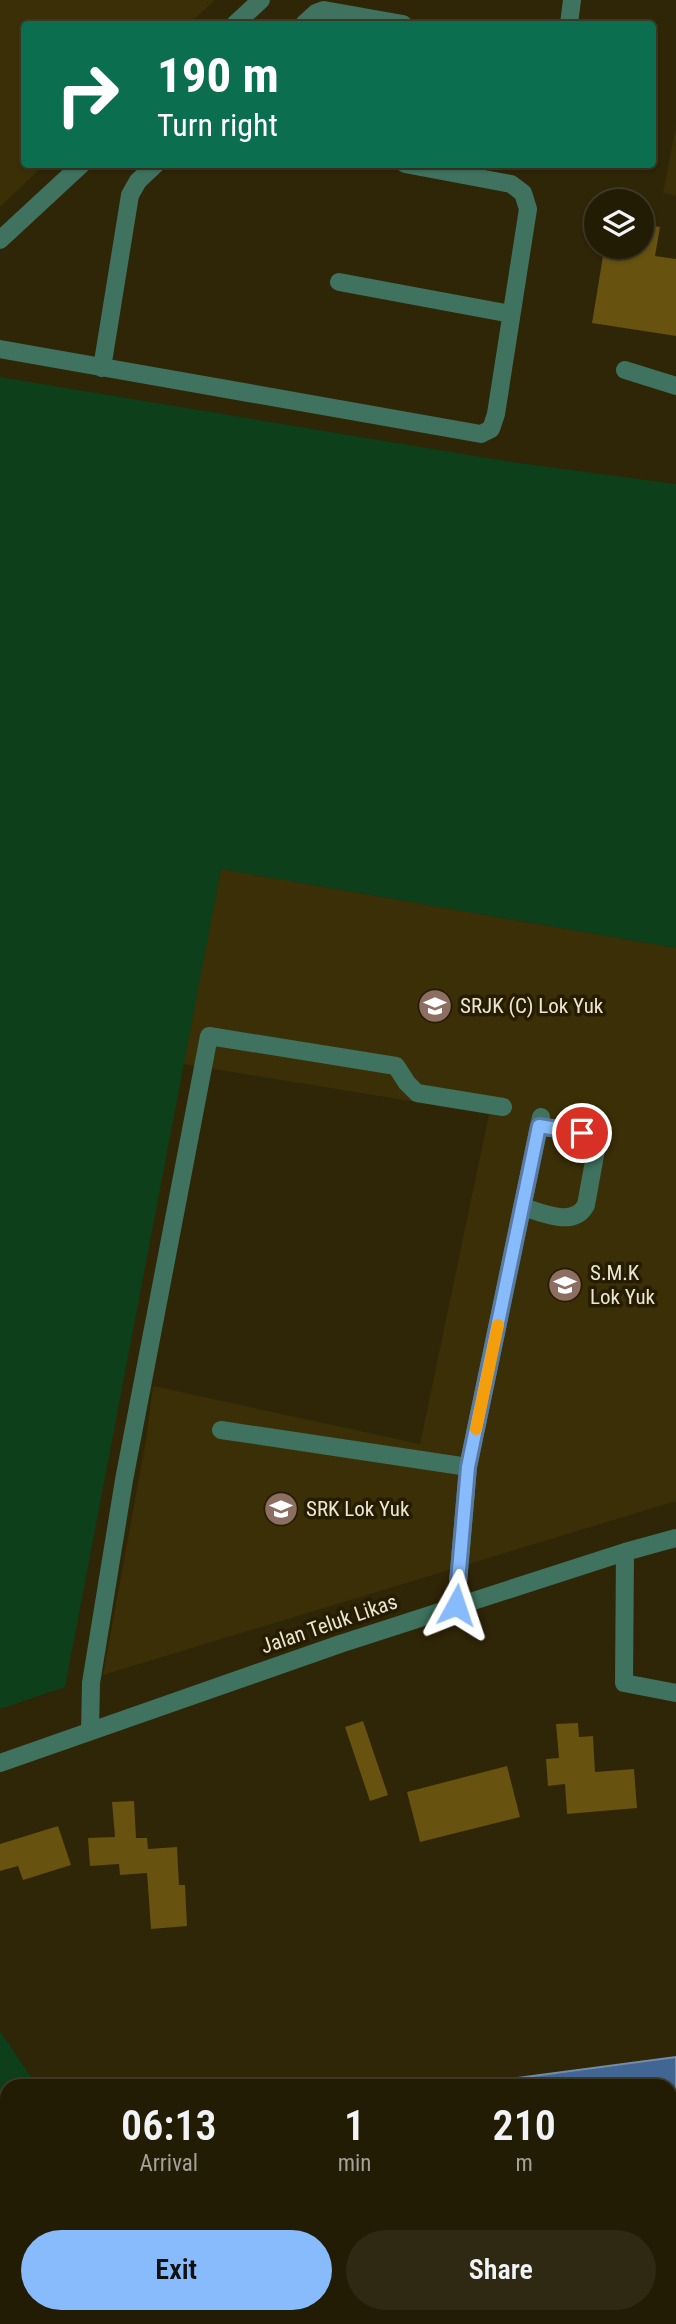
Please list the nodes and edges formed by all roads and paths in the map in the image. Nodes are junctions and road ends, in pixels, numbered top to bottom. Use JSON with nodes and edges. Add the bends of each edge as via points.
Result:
{"nodes":[{"id":1,"x":261,"y":0,"type":"edge"},
{"id":2,"x":572,"y":0,"type":"edge"},
{"id":3,"x":237,"y":21,"type":"edge"},
{"id":4,"x":307,"y":21,"type":"edge"},
{"id":5,"x":386,"y":21,"type":"edge"},
{"id":6,"x":569,"y":21,"type":"edge"},
{"id":7,"x":78,"y":168,"type":"edge"},
{"id":8,"x":152,"y":168,"type":"edge"},
{"id":9,"x":445,"y":168,"type":"edge"},
{"id":10,"x":0,"y":240,"type":"edge"},
{"id":11,"x":339,"y":282,"type":"dead end"},
{"id":12,"x":511,"y":314,"type":"junction"},
{"id":13,"x":0,"y":349,"type":"edge"},
{"id":14,"x":102,"y":368,"type":"junction"},
{"id":15,"x":625,"y":370,"type":"dead end"},
{"id":16,"x":676,"y":386,"type":"edge"},
{"id":17,"x":503,"y":1107,"type":"dead end"},
{"id":18,"x":523,"y":1207,"type":"junction"},
{"id":19,"x":221,"y":1430,"type":"dead end"},
{"id":20,"x":468,"y":1467,"type":"junction"},
{"id":21,"x":676,"y":1538,"type":"edge"},
{"id":22,"x":625,"y":1552,"type":"junction"},
{"id":23,"x":456,"y":1605,"type":"junction"},
{"id":24,"x":676,"y":1693,"type":"edge"},
{"id":25,"x":90,"y":1731,"type":"junction"},
{"id":26,"x":0,"y":1763,"type":"edge"}],
"edges":[{"from":1,"to":3,"type":"street"},
{"from":2,"to":6,"type":"street"},
{"from":4,"to":5,"type":"street","via":[[324,10]]},
{"from":7,"to":10,"type":"street"},
{"from":8,"to":14,"type":"street","via":[[130,194]]},
{"from":9,"to":12,"type":"street","via":[[510,184],[523,193],[528,209]]},
{"from":11,"to":12,"type":"street"},
{"from":12,"to":14,"type":"street","via":[[496,414],[491,429],[481,434]]},
{"from":13,"to":14,"type":"street"},
{"from":15,"to":16,"type":"street"},
{"from":17,"to":25,"type":"street","via":[[417,1093],[396,1066],[209,1036],[124,1480],[92,1683]]},
{"from":18,"to":18,"type":"street","via":[[540,1122],[591,1136],[596,1150],[582,1213],[571,1218]]},
{"from":18,"to":20,"type":"street"},
{"from":19,"to":20,"type":"street"},
{"from":20,"to":23,"type":"street"},
{"from":21,"to":22,"type":"street","name":"Jalan Teluk Likas"},
{"from":22,"to":23,"type":"street","name":"Jalan Teluk Likas"},
{"from":22,"to":24,"type":"street","via":[[624,1683]]},
{"from":23,"to":25,"type":"street","name":"Jalan Teluk Likas"},
{"from":25,"to":26,"type":"street","name":"Jalan Teluk Likas"}]}
